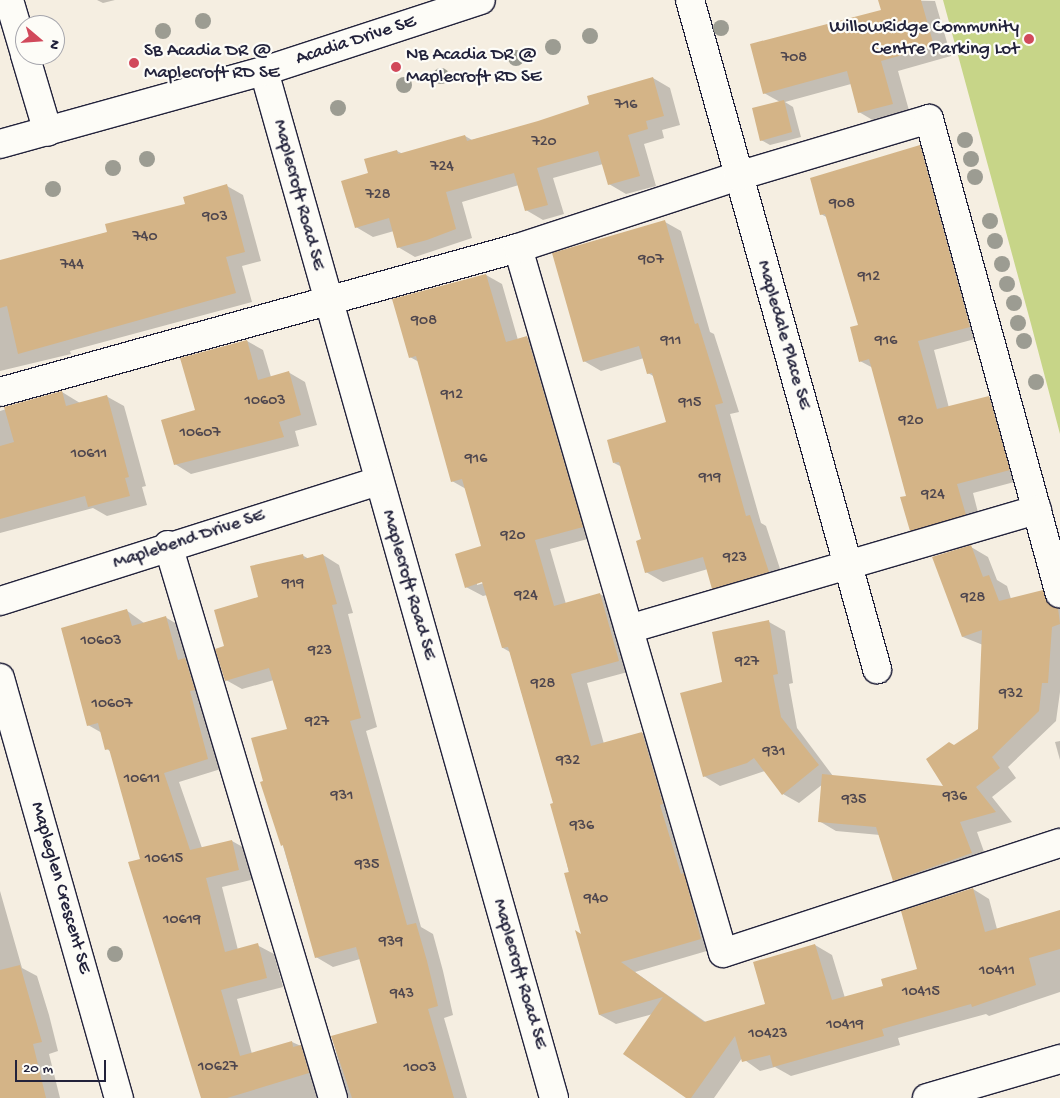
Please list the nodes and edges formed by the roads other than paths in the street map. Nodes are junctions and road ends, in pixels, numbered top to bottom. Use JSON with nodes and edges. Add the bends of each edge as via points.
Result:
{"nodes":[{"id":1,"x":9,"y":0,"type":"edge"},
{"id":2,"x":690,"y":0,"type":"edge"},
{"id":3,"x":469,"y":2,"type":"edge"},
{"id":4,"x":15,"y":20,"type":"edge"},
{"id":5,"x":28,"y":65,"type":"edge"},
{"id":6,"x":264,"y":71,"type":"junction"},
{"id":7,"x":48,"y":132,"type":"junction"},
{"id":8,"x":0,"y":144,"type":"edge"},
{"id":9,"x":738,"y":176,"type":"junction"},
{"id":10,"x":518,"y":248,"type":"junction"},
{"id":11,"x":326,"y":300,"type":"junction"},
{"id":12,"x":0,"y":392,"type":"edge"},
{"id":13,"x":378,"y":481,"type":"junction"},
{"id":14,"x":1037,"y":510,"type":"junction"},
{"id":15,"x":168,"y":545,"type":"junction"},
{"id":16,"x":848,"y":563,"type":"junction"},
{"id":17,"x":1060,"y":593,"type":"edge"},
{"id":18,"x":0,"y":601,"type":"edge"},
{"id":19,"x":629,"y":629,"type":"junction"},
{"id":20,"x":877,"y":669,"type":"dead end"},
{"id":21,"x":0,"y":678,"type":"edge"},
{"id":22,"x":1060,"y":843,"type":"edge"},
{"id":23,"x":1060,"y":1060,"type":"edge"},
{"id":24,"x":119,"y":1098,"type":"edge"},
{"id":25,"x":333,"y":1098,"type":"edge"},
{"id":26,"x":554,"y":1098,"type":"edge"},
{"id":27,"x":927,"y":1098,"type":"edge"}],
"edges":[{"from":1,"to":4,"type":"street"},
{"from":2,"to":9,"type":"street","name":"Mapledale Place SE"},
{"from":3,"to":6,"type":"street","name":"Acadia Drive SE"},
{"from":5,"to":7,"type":"street"},
{"from":6,"to":7,"type":"street","name":"Acadia Drive SE"},
{"from":6,"to":11,"type":"street","name":"Maplecroft Road SE"},
{"from":7,"to":8,"type":"street","name":"Acadia Drive SE"},
{"from":9,"to":10,"type":"street"},
{"from":9,"to":14,"type":"street","via":[[929,119]]},
{"from":9,"to":16,"type":"street","name":"Mapledale Place SE"},
{"from":10,"to":11,"type":"street"},
{"from":10,"to":19,"type":"street"},
{"from":11,"to":12,"type":"street"},
{"from":11,"to":13,"type":"street","name":"Maplecroft Road SE"},
{"from":13,"to":15,"type":"street","name":"Maplebend Drive SE"},
{"from":13,"to":26,"type":"street","name":"Maplecroft Road SE"},
{"from":14,"to":16,"type":"street"},
{"from":14,"to":17,"type":"street"},
{"from":15,"to":18,"type":"street","name":"Maplebend Drive SE"},
{"from":15,"to":25,"type":"street"},
{"from":16,"to":19,"type":"street"},
{"from":16,"to":20,"type":"street","name":"Mapledale Place SE"},
{"from":19,"to":22,"type":"street","via":[[723,953]]},
{"from":21,"to":24,"type":"street","name":"Mapleglen Crescent SE"},
{"from":23,"to":27,"type":"street"}]}
